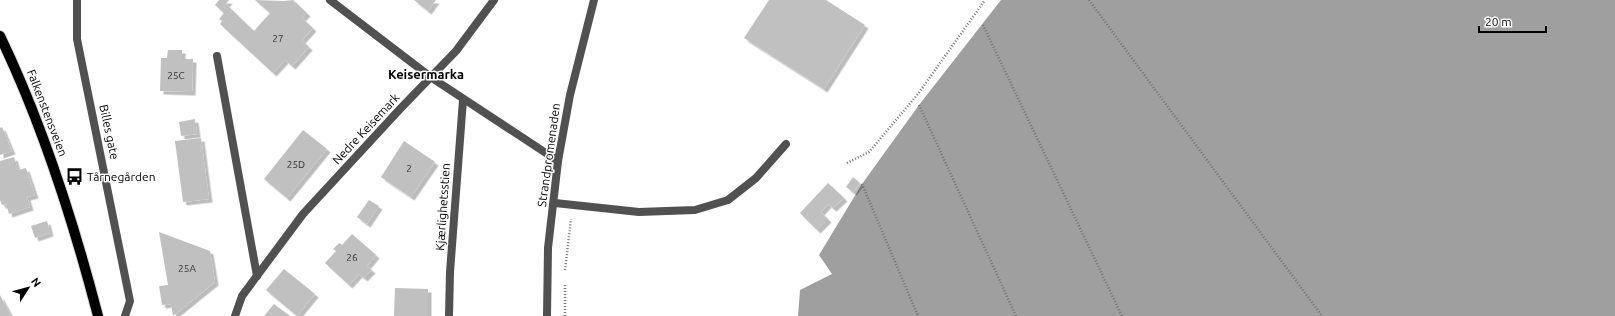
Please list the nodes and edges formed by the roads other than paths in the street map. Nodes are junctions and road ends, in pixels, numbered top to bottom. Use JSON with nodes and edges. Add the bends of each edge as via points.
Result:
{"nodes":[{"id":1,"x":77,"y":0,"type":"edge"},
{"id":2,"x":330,"y":0,"type":"edge"},
{"id":3,"x":494,"y":0,"type":"edge"},
{"id":4,"x":594,"y":0,"type":"edge"},
{"id":5,"x":0,"y":36,"type":"edge"},
{"id":6,"x":217,"y":56,"type":"dead end"},
{"id":7,"x":432,"y":78,"type":"junction"},
{"id":8,"x":463,"y":100,"type":"junction"},
{"id":9,"x":786,"y":144,"type":"dead end"},
{"id":10,"x":558,"y":161,"type":"junction"},
{"id":11,"x":554,"y":203,"type":"junction"},
{"id":12,"x":257,"y":276,"type":"junction"},
{"id":13,"x":98,"y":316,"type":"edge"},
{"id":14,"x":125,"y":316,"type":"edge"},
{"id":15,"x":235,"y":316,"type":"edge"},
{"id":16,"x":449,"y":316,"type":"edge"},
{"id":17,"x":547,"y":316,"type":"edge"}],
"edges":[{"from":1,"to":14,"type":"street","name":"Billes gate","via":[[77,39],[130,301]]},
{"from":2,"to":7,"type":"street"},
{"from":3,"to":7,"type":"street","name":"Nedre Keisemark"},
{"from":4,"to":10,"type":"street","name":"Strandpromenaden","via":[[573,81]]},
{"from":5,"to":13,"type":"main road","name":"Falkenstensveien","via":[[17,71],[51,161],[81,249]]},
{"from":6,"to":12,"type":"street"},
{"from":7,"to":8,"type":"street"},
{"from":7,"to":12,"type":"street","name":"Nedre Keisemark","via":[[303,214]]},
{"from":8,"to":10,"type":"street"},
{"from":8,"to":16,"type":"street","name":"Kjærlighetsstien"},
{"from":9,"to":11,"type":"street","via":[[756,178],[728,200],[695,210],[639,212]]},
{"from":10,"to":11,"type":"street","name":"Strandpromenaden"},
{"from":11,"to":17,"type":"street","name":"Strandpromenaden","via":[[548,248]]},
{"from":12,"to":15,"type":"street","name":"Nedre Keisemark","via":[[242,296]]}]}
